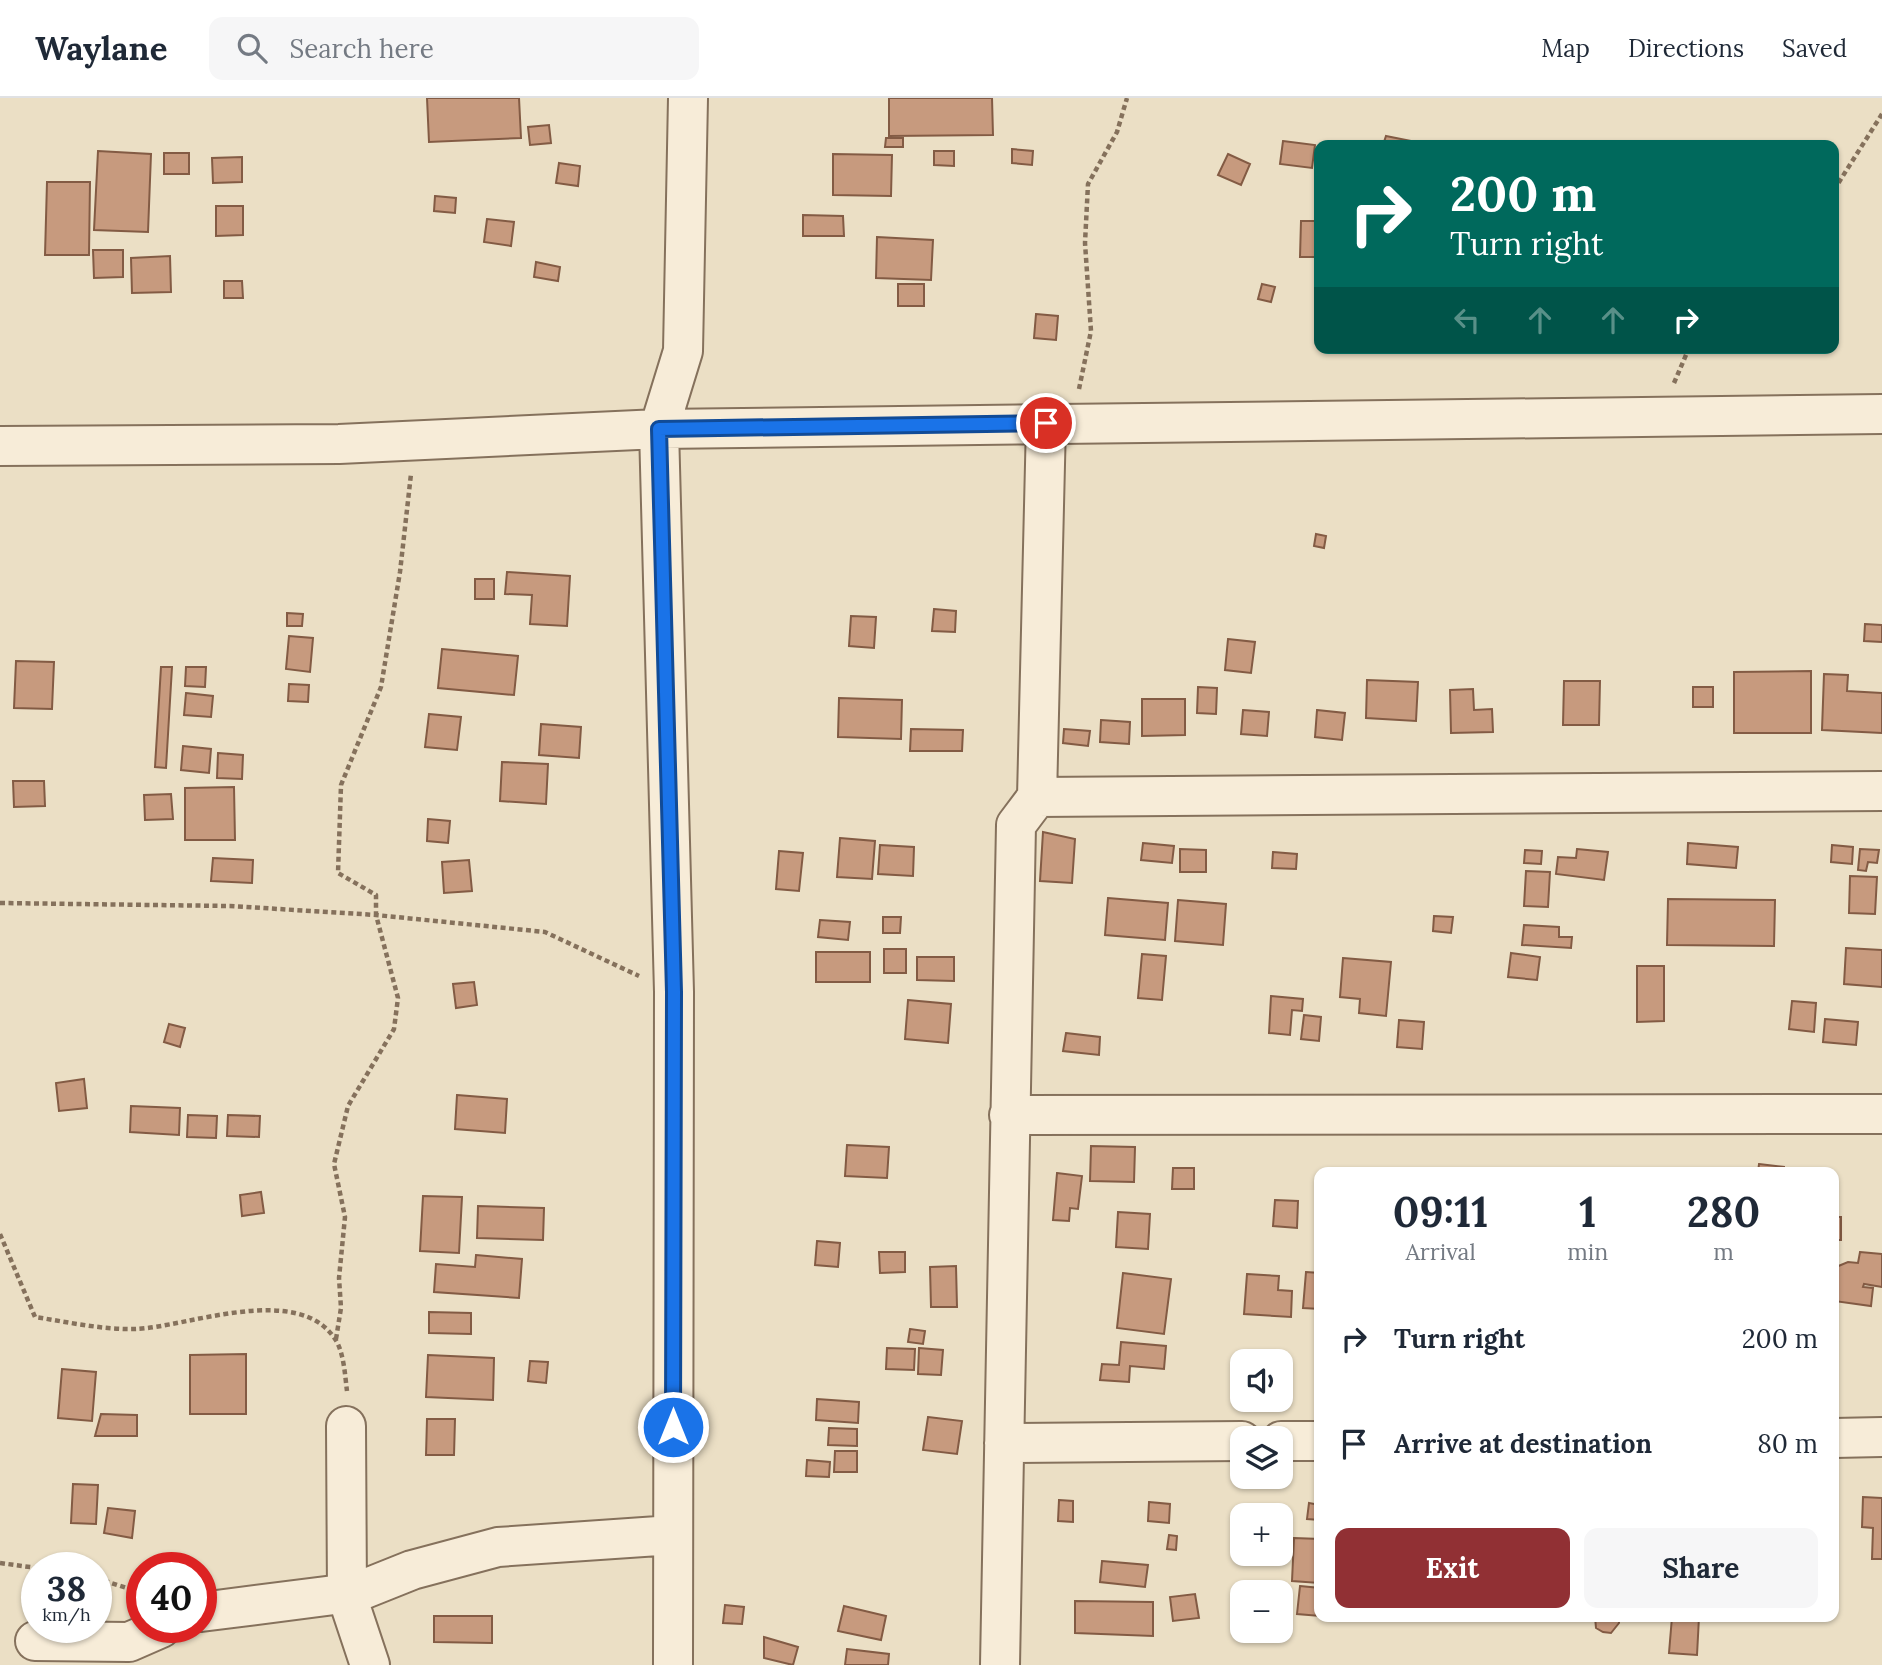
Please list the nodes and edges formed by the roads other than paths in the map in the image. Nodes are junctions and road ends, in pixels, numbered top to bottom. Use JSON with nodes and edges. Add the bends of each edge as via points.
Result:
{"nodes":[{"id":1,"x":688,"y":98,"type":"edge"},
{"id":2,"x":1882,"y":414,"type":"edge"},
{"id":3,"x":1059,"y":424,"type":"junction"},
{"id":4,"x":659,"y":429,"type":"junction"},
{"id":5,"x":0,"y":446,"type":"edge"},
{"id":6,"x":1882,"y":791,"type":"edge"},
{"id":7,"x":1037,"y":797,"type":"junction"},
{"id":8,"x":1882,"y":1114,"type":"edge"},
{"id":9,"x":1009,"y":1115,"type":"junction"},
{"id":10,"x":346,"y":1426,"type":"road end"},
{"id":11,"x":1882,"y":1437,"type":"edge"},
{"id":12,"x":1839,"y":1438,"type":"edge"},
{"id":13,"x":1230,"y":1441,"type":"edge"},
{"id":14,"x":1293,"y":1441,"type":"edge"},
{"id":15,"x":1314,"y":1441,"type":"edge"},
{"id":16,"x":1004,"y":1443,"type":"junction"},
{"id":17,"x":673,"y":1535,"type":"junction"},
{"id":18,"x":347,"y":1596,"type":"junction"},
{"id":19,"x":217,"y":1610,"type":"edge"},
{"id":20,"x":370,"y":1665,"type":"edge"},
{"id":21,"x":673,"y":1665,"type":"edge"},
{"id":22,"x":1000,"y":1665,"type":"edge"}],
"edges":[{"from":1,"to":4,"type":"street","via":[[683,351]]},
{"from":2,"to":3,"type":"street"},
{"from":3,"to":4,"type":"street"},
{"from":3,"to":7,"type":"street"},
{"from":4,"to":5,"type":"street","via":[[339,444]]},
{"from":4,"to":17,"type":"street","via":[[674,992]]},
{"from":6,"to":7,"type":"street"},
{"from":7,"to":9,"type":"street","via":[[1016,825]]},
{"from":8,"to":9,"type":"street"},
{"from":9,"to":16,"type":"street"},
{"from":10,"to":18,"type":"street"},
{"from":11,"to":12,"type":"street"},
{"from":13,"to":16,"type":"street"},
{"from":14,"to":15,"type":"street"},
{"from":16,"to":22,"type":"street"},
{"from":17,"to":18,"type":"street","via":[[498,1547],[412,1570]]},
{"from":17,"to":21,"type":"street"},
{"from":18,"to":19,"type":"street"},
{"from":18,"to":20,"type":"street"}]}
